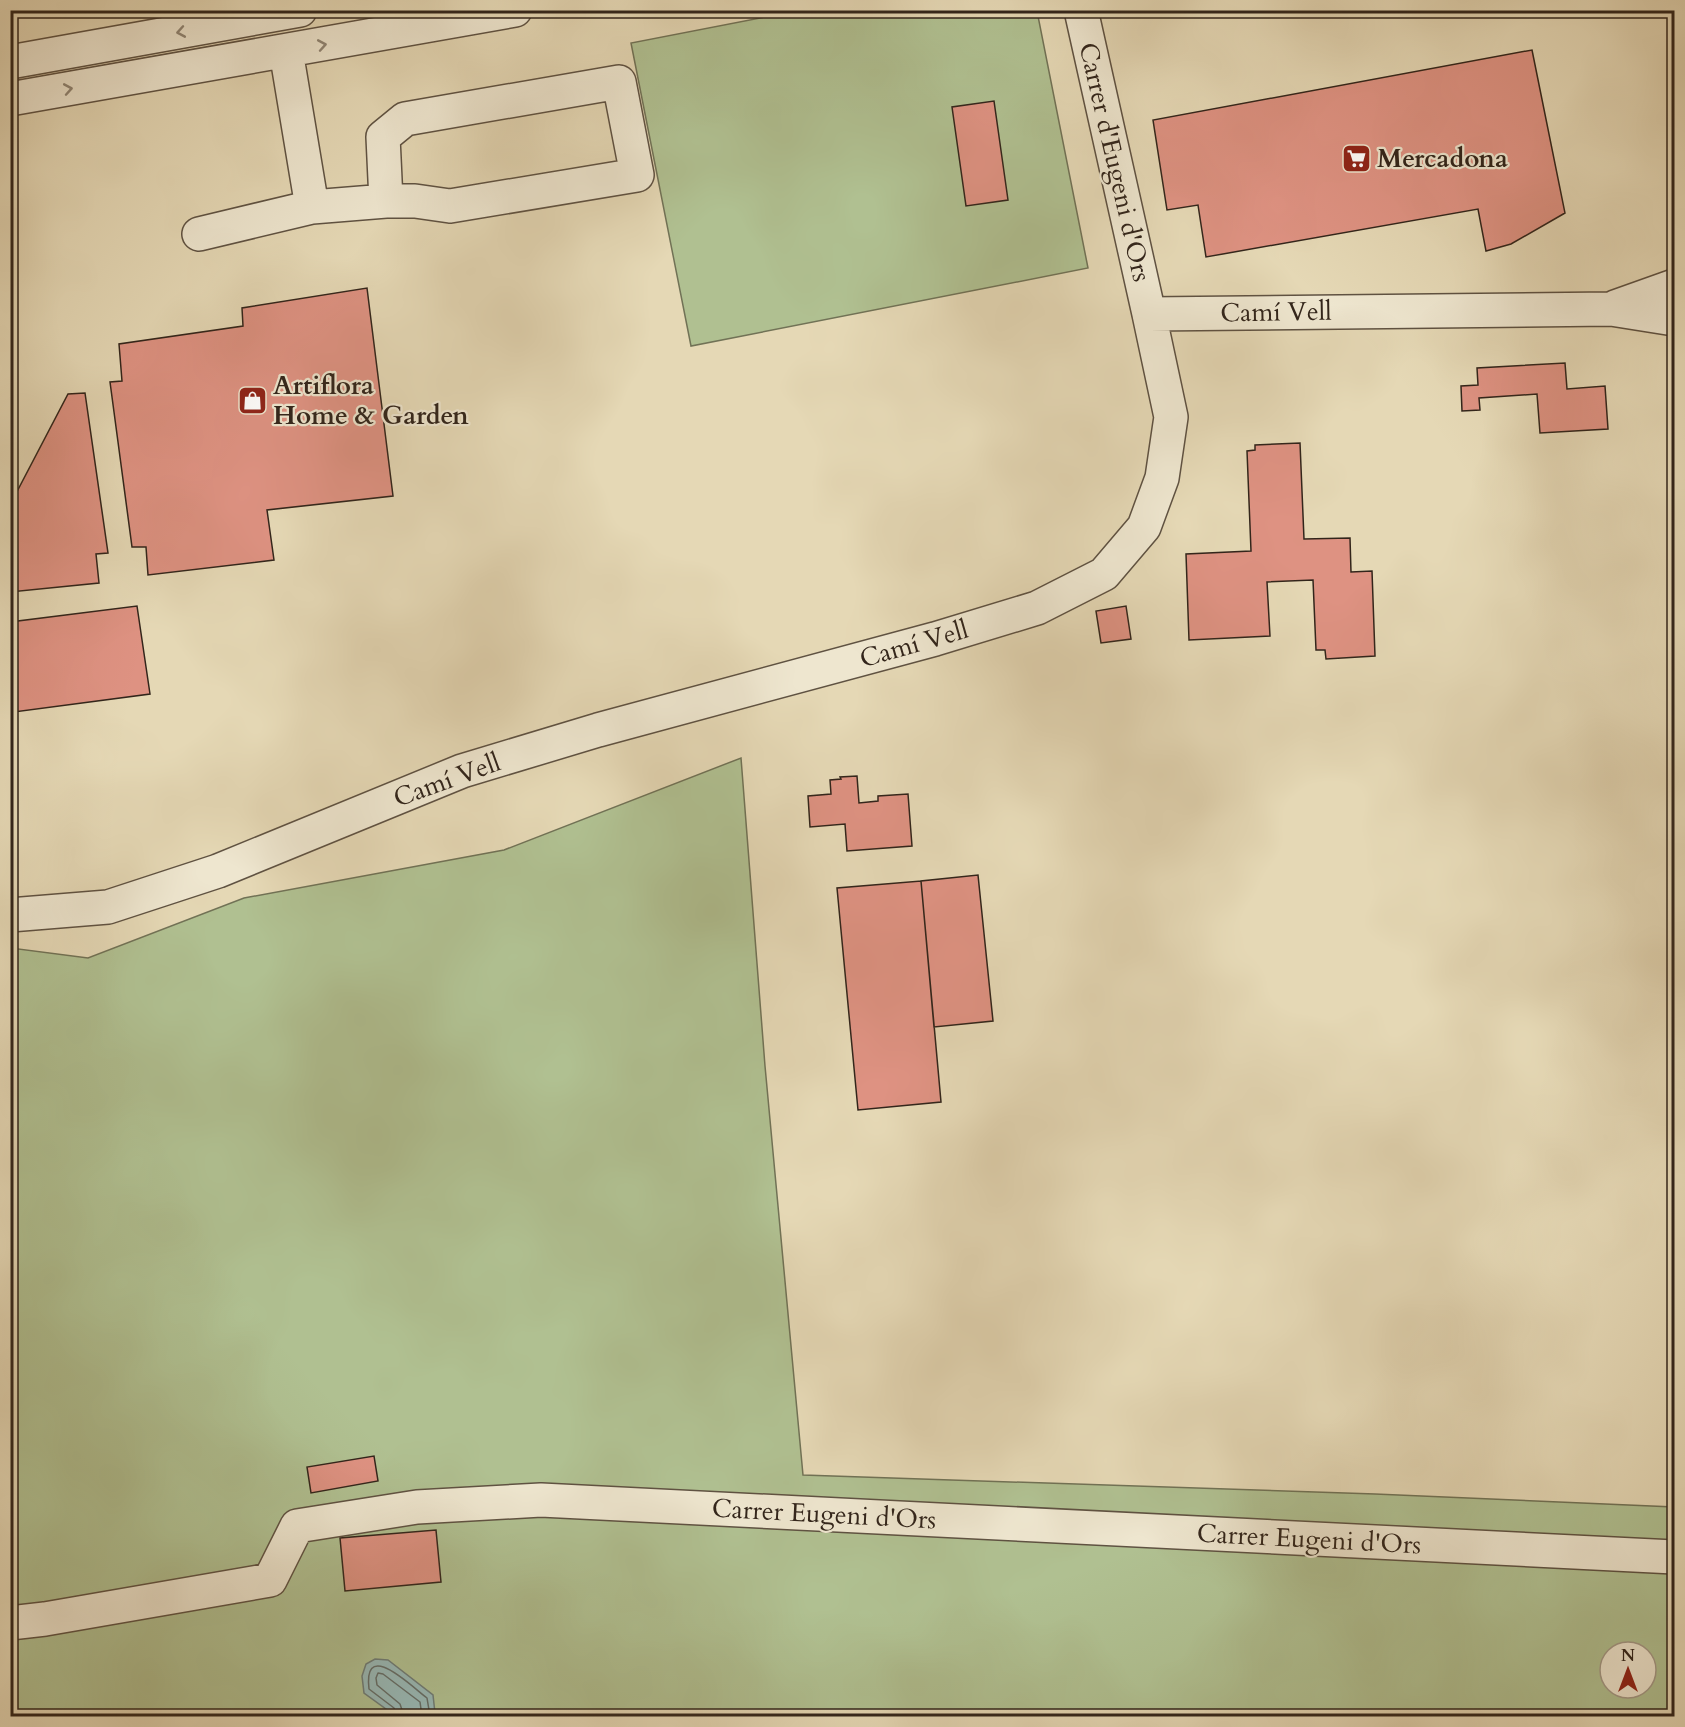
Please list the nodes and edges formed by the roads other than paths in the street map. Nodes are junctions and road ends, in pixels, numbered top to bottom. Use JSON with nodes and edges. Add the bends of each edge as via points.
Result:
{"nodes":[{"id":1,"x":300,"y":10,"type":"edge"},
{"id":2,"x":515,"y":10,"type":"edge"},
{"id":3,"x":1082,"y":10,"type":"edge"},
{"id":4,"x":285,"y":51,"type":"junction"},
{"id":5,"x":10,"y":62,"type":"edge"},
{"id":6,"x":10,"y":99,"type":"edge"},
{"id":7,"x":386,"y":201,"type":"junction"},
{"id":8,"x":312,"y":207,"type":"junction"},
{"id":9,"x":199,"y":234,"type":"dead end"},
{"id":10,"x":1674,"y":286,"type":"edge"},
{"id":11,"x":1611,"y":309,"type":"junction"},
{"id":12,"x":1149,"y":314,"type":"junction"},
{"id":13,"x":1674,"y":319,"type":"edge"},
{"id":14,"x":10,"y":915,"type":"edge"},
{"id":15,"x":1674,"y":1557,"type":"edge"},
{"id":16,"x":10,"y":1623,"type":"edge"}],
"edges":[{"from":1,"to":5,"type":"street","one_way":true},
{"from":4,"to":2,"type":"street","one_way":true},
{"from":3,"to":12,"type":"street","name":"Carrer d'Eugeni d'Ors"},
{"from":6,"to":4,"type":"street","one_way":true},
{"from":4,"to":8,"type":"street"},
{"from":7,"to":7,"type":"street","via":[[450,206],[637,175],[619,82],[405,119],[383,137]]},
{"from":7,"to":8,"type":"street"},
{"from":8,"to":9,"type":"street"},
{"from":10,"to":11,"type":"street","name":"Camí Vell"},
{"from":11,"to":12,"type":"street","name":"Camí Vell"},
{"from":11,"to":13,"type":"street","name":"Camí Vell"},
{"from":12,"to":14,"type":"street","name":"Camí Vell","via":[[1170,417],[1162,478],[1144,527],[1104,574],[1037,608],[946,636],[462,771],[218,871],[108,907]]},
{"from":15,"to":16,"type":"street","name":"Carrer Eugeni d'Ors","via":[[541,1500],[417,1508],[297,1526],[270,1580]]}]}
